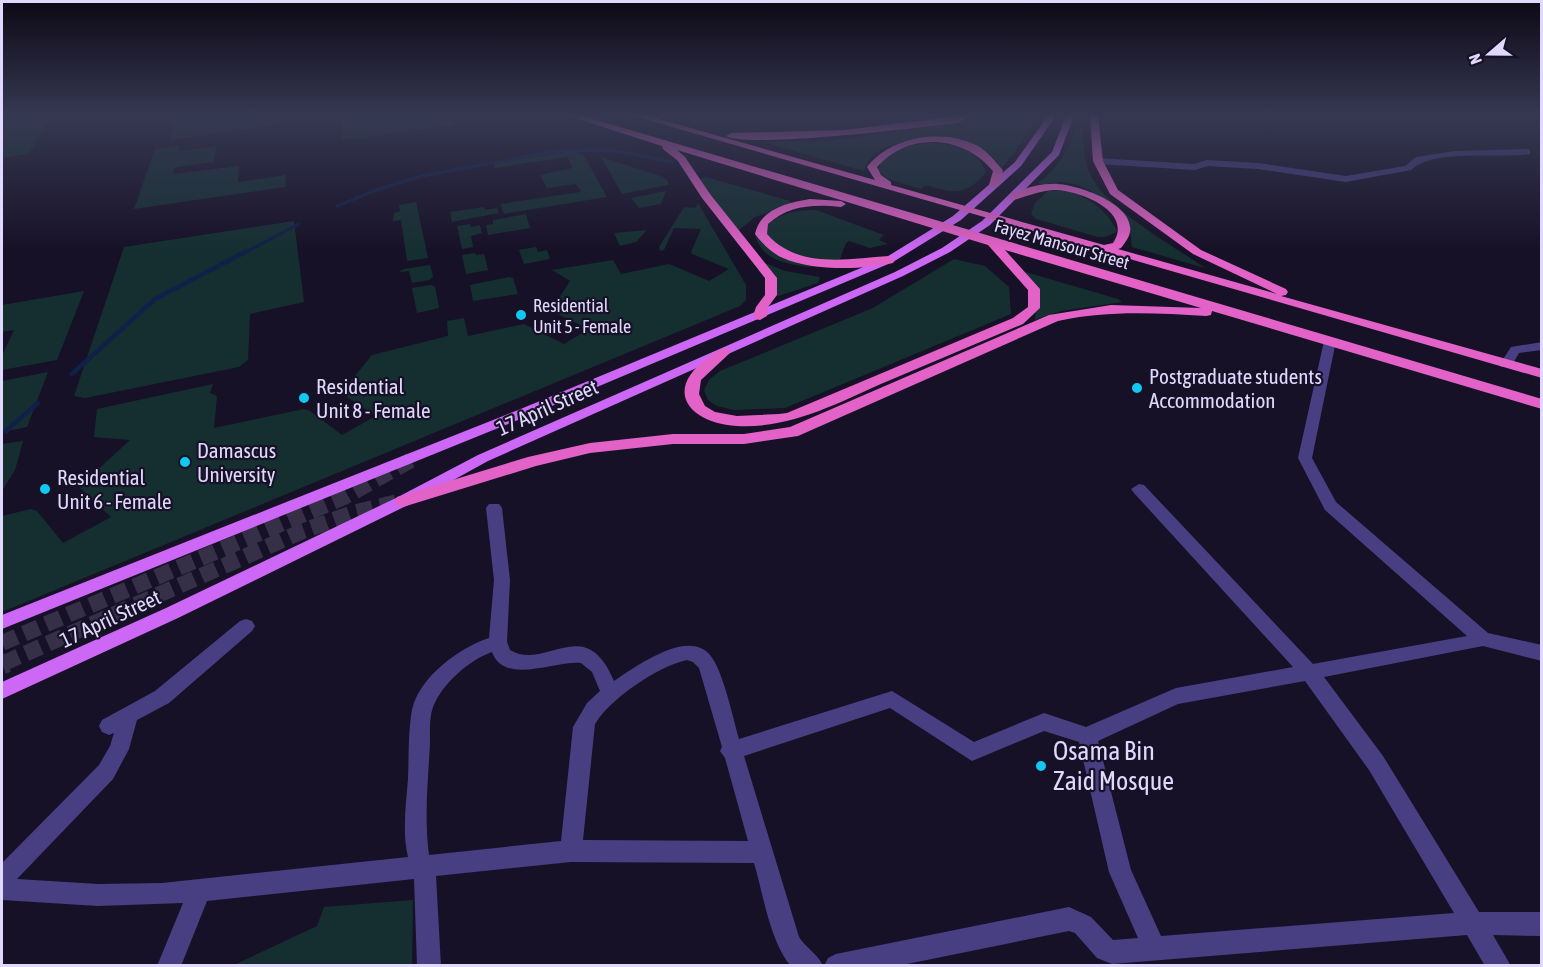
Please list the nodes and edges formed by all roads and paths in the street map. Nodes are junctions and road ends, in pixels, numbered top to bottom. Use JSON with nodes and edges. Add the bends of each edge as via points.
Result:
{"nodes":[{"id":1,"x":683,"y":161,"type":"edge"},
{"id":2,"x":724,"y":161,"type":"edge"},
{"id":3,"x":800,"y":161,"type":"edge"},
{"id":4,"x":876,"y":161,"type":"edge"},
{"id":5,"x":989,"y":161,"type":"edge"},
{"id":6,"x":1020,"y":161,"type":"edge"},
{"id":7,"x":1048,"y":161,"type":"edge"},
{"id":8,"x":1098,"y":161,"type":"edge"},
{"id":9,"x":1100,"y":161,"type":"edge"},
{"id":10,"x":1415,"y":161,"type":"edge"},
{"id":11,"x":994,"y":185,"type":"junction"},
{"id":12,"x":890,"y":186,"type":"junction"},
{"id":13,"x":1014,"y":196,"type":"junction"},
{"id":14,"x":907,"y":217,"type":"junction"},
{"id":15,"x":992,"y":242,"type":"junction"},
{"id":16,"x":1104,"y":249,"type":"junction"},
{"id":17,"x":889,"y":260,"type":"junction"},
{"id":18,"x":1234,"y":313,"type":"junction"},
{"id":19,"x":760,"y":316,"type":"junction"},
{"id":20,"x":1340,"y":318,"type":"junction"},
{"id":21,"x":1330,"y":341,"type":"junction"},
{"id":22,"x":1542,"y":346,"type":"edge"},
{"id":23,"x":724,"y":352,"type":"junction"},
{"id":24,"x":1506,"y":364,"type":"junction"},
{"id":25,"x":1542,"y":374,"type":"edge"},
{"id":26,"x":1542,"y":404,"type":"edge"},
{"id":27,"x":1139,"y":489,"type":"dead end"},
{"id":28,"x":403,"y":501,"type":"junction"},
{"id":29,"x":494,"y":508,"type":"dead end"},
{"id":30,"x":2,"y":622,"type":"edge"},
{"id":31,"x":246,"y":626,"type":"dead end"},
{"id":32,"x":1483,"y":639,"type":"junction"},
{"id":33,"x":498,"y":642,"type":"junction"},
{"id":34,"x":1542,"y":653,"type":"edge"},
{"id":35,"x":1309,"y":672,"type":"junction"},
{"id":36,"x":2,"y":691,"type":"edge"},
{"id":37,"x":610,"y":693,"type":"junction"},
{"id":38,"x":129,"y":716,"type":"junction"},
{"id":39,"x":110,"y":726,"type":"dead end"},
{"id":40,"x":1086,"y":736,"type":"junction"},
{"id":41,"x":730,"y":751,"type":"junction"},
{"id":42,"x":571,"y":851,"type":"junction"},
{"id":43,"x":761,"y":852,"type":"junction"},
{"id":44,"x":423,"y":867,"type":"junction"},
{"id":45,"x":2,"y":878,"type":"edge"},
{"id":46,"x":2,"y":889,"type":"edge"},
{"id":47,"x":199,"y":891,"type":"junction"},
{"id":48,"x":1472,"y":923,"type":"junction"},
{"id":49,"x":1542,"y":924,"type":"edge"},
{"id":50,"x":1155,"y":949,"type":"junction"},
{"id":51,"x":1104,"y":958,"type":"edge"},
{"id":52,"x":169,"y":966,"type":"edge"},
{"id":53,"x":429,"y":966,"type":"edge"},
{"id":54,"x":811,"y":966,"type":"edge"},
{"id":55,"x":836,"y":966,"type":"edge"},
{"id":56,"x":1499,"y":966,"type":"edge"}],
"edges":[{"from":1,"to":19,"type":"highway","via":[[771,278],[771,296]]},
{"from":2,"to":14,"type":"highway","name":"Fayez Mansour Street"},
{"from":3,"to":12,"type":"highway","name":"Fayez Mansour Street"},
{"from":4,"to":12,"type":"highway","via":[[872,167],[877,177]]},
{"from":5,"to":11,"type":"highway","via":[[998,171]]},
{"from":6,"to":11,"type":"main road","name":"17 April Street"},
{"from":7,"to":13,"type":"main road","name":"17 April Street"},
{"from":8,"to":20,"type":"highway","via":[[1114,192],[1197,252]]},
{"from":9,"to":10,"type":"street","via":[[1258,166],[1346,179],[1408,168]]},
{"from":11,"to":17,"type":"main road","name":"17 April Street","via":[[957,218]]},
{"from":12,"to":16,"type":"highway","name":"Fayez Mansour Street"},
{"from":13,"to":16,"type":"highway","via":[[1057,187],[1097,198],[1124,223],[1125,232],[1117,246]]},
{"from":13,"to":23,"type":"main road","name":"17 April Street","via":[[986,223],[946,250]]},
{"from":14,"to":15,"type":"highway","name":"Fayez Mansour Street"},
{"from":14,"to":17,"type":"highway","via":[[812,202],[781,209],[763,223],[761,234],[768,245],[788,257],[821,263]]},
{"from":15,"to":18,"type":"highway","name":"Fayez Mansour Street"},
{"from":15,"to":23,"type":"highway","via":[[1034,289],[1034,309],[1018,321],[790,417],[755,422],[730,421],[706,414],[694,402],[691,390],[695,376]]},
{"from":16,"to":20,"type":"highway","name":"Fayez Mansour Street"},
{"from":17,"to":19,"type":"main road","name":"17 April Street"},
{"from":18,"to":21,"type":"highway","name":"Fayez Mansour Street"},
{"from":18,"to":28,"type":"highway","via":[[1131,307],[1073,313],[793,432],[744,439],[673,439],[590,448]]},
{"from":19,"to":30,"type":"main road","name":"17 April Street"},
{"from":20,"to":24,"type":"highway","name":"Fayez Mansour Street"},
{"from":21,"to":26,"type":"highway","name":"Fayez Mansour Street"},
{"from":21,"to":32,"type":"street","via":[[1305,458],[1330,506]]},
{"from":22,"to":24,"type":"street","via":[[1515,350]]},
{"from":23,"to":28,"type":"main road","name":"17 April Street","via":[[483,458]]},
{"from":24,"to":25,"type":"highway","name":"Fayez Mansour Street"},
{"from":27,"to":35,"type":"street"},
{"from":28,"to":36,"type":"main road","name":"17 April Street"},
{"from":29,"to":33,"type":"street","via":[[502,580]]},
{"from":31,"to":38,"type":"street","via":[[179,684]]},
{"from":32,"to":34,"type":"street"},
{"from":32,"to":35,"type":"street"},
{"from":33,"to":37,"type":"street","via":[[502,655],[517,662],[589,657],[596,663]]},
{"from":33,"to":44,"type":"street","via":[[475,650],[442,677],[422,709],[415,829]]},
{"from":35,"to":40,"type":"street","via":[[1176,696]]},
{"from":35,"to":48,"type":"street","via":[[1376,763]]},
{"from":37,"to":41,"type":"street","via":[[673,655],[693,652],[708,667]]},
{"from":37,"to":42,"type":"street","via":[[583,727]]},
{"from":38,"to":39,"type":"street"},
{"from":38,"to":45,"type":"street","via":[[119,749],[106,772]]},
{"from":40,"to":41,"type":"street","via":[[1044,722],[972,752],[892,699]]},
{"from":40,"to":50,"type":"street","via":[[1120,872]]},
{"from":41,"to":43,"type":"street"},
{"from":42,"to":43,"type":"street"},
{"from":42,"to":44,"type":"street"},
{"from":43,"to":54,"type":"street","via":[[788,940],[793,951]]},
{"from":44,"to":47,"type":"street"},
{"from":44,"to":53,"type":"street"},
{"from":46,"to":47,"type":"street","via":[[98,896]]},
{"from":47,"to":52,"type":"street"},
{"from":48,"to":49,"type":"street"},
{"from":48,"to":50,"type":"street"},
{"from":48,"to":56,"type":"street"},
{"from":50,"to":51,"type":"street","via":[[1112,952]]},
{"from":51,"to":55,"type":"street","via":[[1084,924],[1069,919]]}]}
